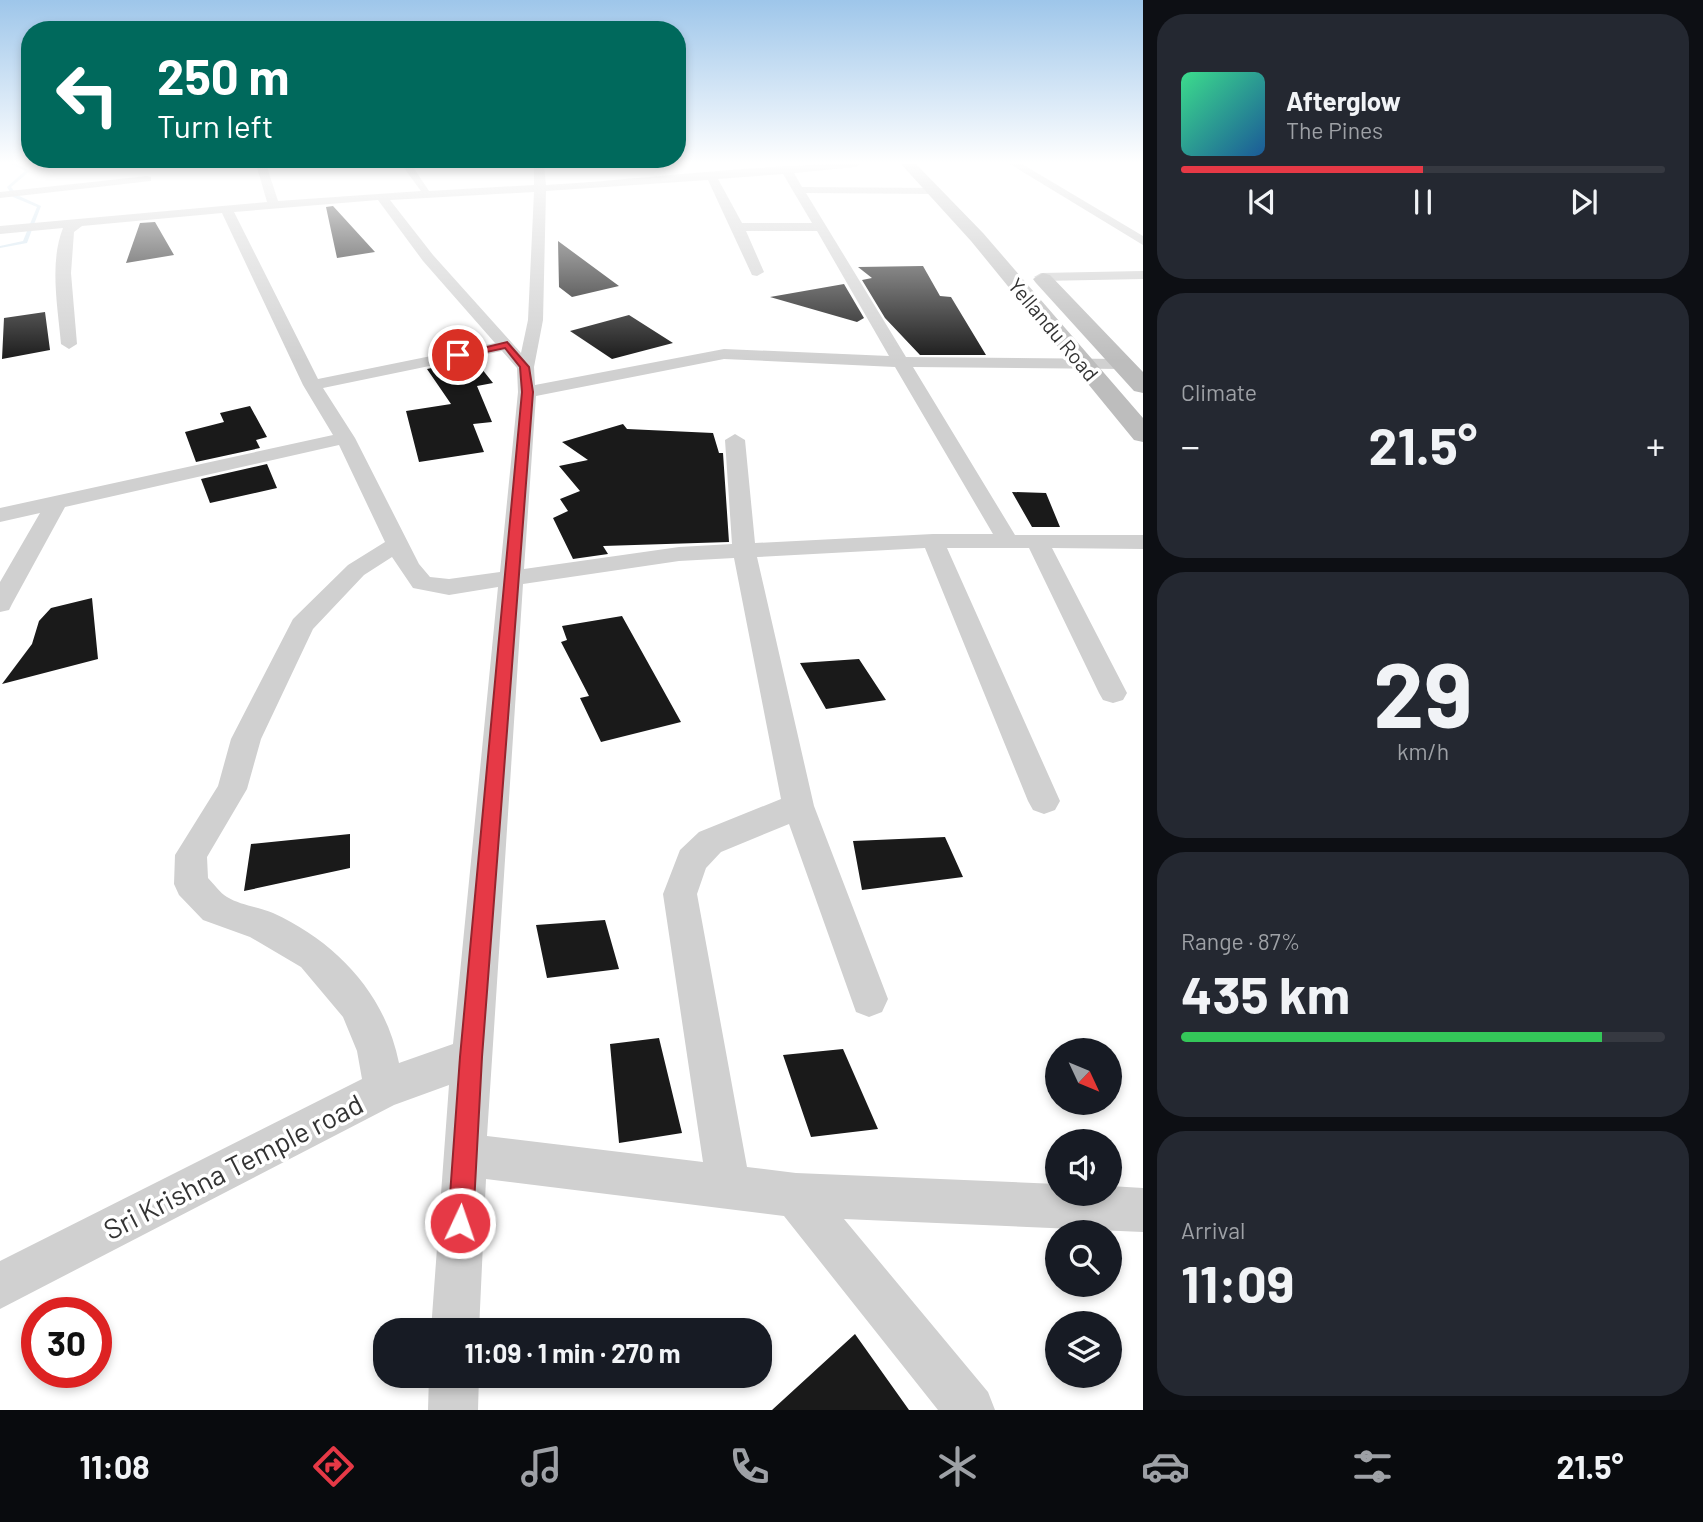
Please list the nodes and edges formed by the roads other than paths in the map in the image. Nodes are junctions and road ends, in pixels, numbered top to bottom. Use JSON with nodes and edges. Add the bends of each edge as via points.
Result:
{"nodes":[{"id":1,"x":68,"y":230,"type":"edge"},
{"id":2,"x":237,"y":230,"type":"edge"},
{"id":3,"x":407,"y":230,"type":"edge"},
{"id":4,"x":537,"y":230,"type":"edge"},
{"id":5,"x":739,"y":230,"type":"edge"},
{"id":6,"x":822,"y":230,"type":"edge"},
{"id":7,"x":972,"y":230,"type":"edge"},
{"id":8,"x":1124,"y":230,"type":"edge"},
{"id":9,"x":1143,"y":241,"type":"edge"},
{"id":10,"x":757,"y":272,"type":"dead end"},
{"id":11,"x":1036,"y":272,"type":"joint"},
{"id":12,"x":1143,"y":275,"type":"edge"},
{"id":13,"x":69,"y":344,"type":"dead end"},
{"id":14,"x":903,"y":362,"type":"junction"},
{"id":15,"x":1082,"y":363,"type":"junction"},
{"id":16,"x":1123,"y":364,"type":"junction"},
{"id":17,"x":520,"y":368,"type":"junction"},
{"id":18,"x":312,"y":385,"type":"junction"},
{"id":19,"x":1143,"y":386,"type":"edge"},
{"id":20,"x":1143,"y":434,"type":"edge"},
{"id":21,"x":345,"y":438,"type":"junction"},
{"id":22,"x":734,"y":440,"type":"dead end"},
{"id":23,"x":56,"y":503,"type":"junction"},
{"id":24,"x":0,"y":516,"type":"edge"},
{"id":25,"x":933,"y":541,"type":"junction"},
{"id":26,"x":1037,"y":541,"type":"junction"},
{"id":27,"x":1143,"y":542,"type":"edge"},
{"id":28,"x":1009,"y":543,"type":"junction"},
{"id":29,"x":397,"y":544,"type":"junction"},
{"id":30,"x":744,"y":551,"type":"junction"},
{"id":31,"x":514,"y":576,"type":"junction"},
{"id":32,"x":0,"y":604,"type":"edge"},
{"id":33,"x":1113,"y":693,"type":"dead end"},
{"id":34,"x":1044,"y":801,"type":"dead end"},
{"id":35,"x":798,"y":806,"type":"junction"},
{"id":36,"x":869,"y":999,"type":"dead end"},
{"id":37,"x":471,"y":1057,"type":"junction"},
{"id":38,"x":384,"y":1089,"type":"junction"},
{"id":39,"x":464,"y":1155,"type":"junction"},
{"id":40,"x":729,"y":1186,"type":"junction"},
{"id":41,"x":796,"y":1195,"type":"junction"},
{"id":42,"x":1143,"y":1210,"type":"edge"},
{"id":43,"x":0,"y":1286,"type":"edge"},
{"id":44,"x":456,"y":1318,"type":"edge"},
{"id":45,"x":454,"y":1388,"type":"edge"},
{"id":46,"x":453,"y":1410,"type":"edge"},
{"id":47,"x":970,"y":1410,"type":"edge"}],
"edges":[{"from":1,"to":13,"type":"street","via":[[64,277]]},
{"from":2,"to":18,"type":"street"},
{"from":3,"to":17,"type":"street"},
{"from":4,"to":17,"type":"street","via":[[530,353]]},
{"from":5,"to":10,"type":"street"},
{"from":6,"to":14,"type":"street"},
{"from":7,"to":15,"type":"main road","name":"Yellandu Road"},
{"from":8,"to":9,"type":"street"},
{"from":11,"to":12,"type":"street"},
{"from":11,"to":16,"type":"main road","name":"Yellandu Road"},
{"from":14,"to":15,"type":"street"},
{"from":14,"to":17,"type":"street","via":[[724,354]]},
{"from":14,"to":28,"type":"street"},
{"from":15,"to":16,"type":"street"},
{"from":15,"to":20,"type":"main road","name":"Yellandu Road"},
{"from":16,"to":19,"type":"main road","name":"Yellandu Road"},
{"from":17,"to":18,"type":"street"},
{"from":17,"to":31,"type":"street"},
{"from":18,"to":21,"type":"street"},
{"from":21,"to":23,"type":"street"},
{"from":21,"to":29,"type":"street"},
{"from":22,"to":30,"type":"street"},
{"from":23,"to":24,"type":"street"},
{"from":23,"to":32,"type":"street"},
{"from":25,"to":28,"type":"street"},
{"from":25,"to":30,"type":"street"},
{"from":25,"to":34,"type":"street"},
{"from":26,"to":27,"type":"street"},
{"from":26,"to":28,"type":"street"},
{"from":26,"to":33,"type":"street"},
{"from":29,"to":31,"type":"street","via":[[422,583],[449,587]]},
{"from":29,"to":38,"type":"street","via":[[356,570],[302,625],[246,740],[232,789],[191,855],[191,884],[215,909],[261,925],[314,955],[357,1004],[377,1051]]},
{"from":30,"to":31,"type":"street","via":[[679,554]]},
{"from":30,"to":35,"type":"street"},
{"from":31,"to":37,"type":"street"},
{"from":35,"to":36,"type":"street"},
{"from":35,"to":40,"type":"street","via":[[710,842],[692,860],[680,894]]},
{"from":37,"to":38,"type":"street","name":"Sri Krishna Temple road"},
{"from":37,"to":39,"type":"street"},
{"from":38,"to":43,"type":"street","name":"Sri Krishna Temple road"},
{"from":39,"to":40,"type":"street"},
{"from":39,"to":44,"type":"street"},
{"from":40,"to":41,"type":"street"},
{"from":41,"to":42,"type":"street"},
{"from":41,"to":47,"type":"street"},
{"from":45,"to":46,"type":"street"}]}
